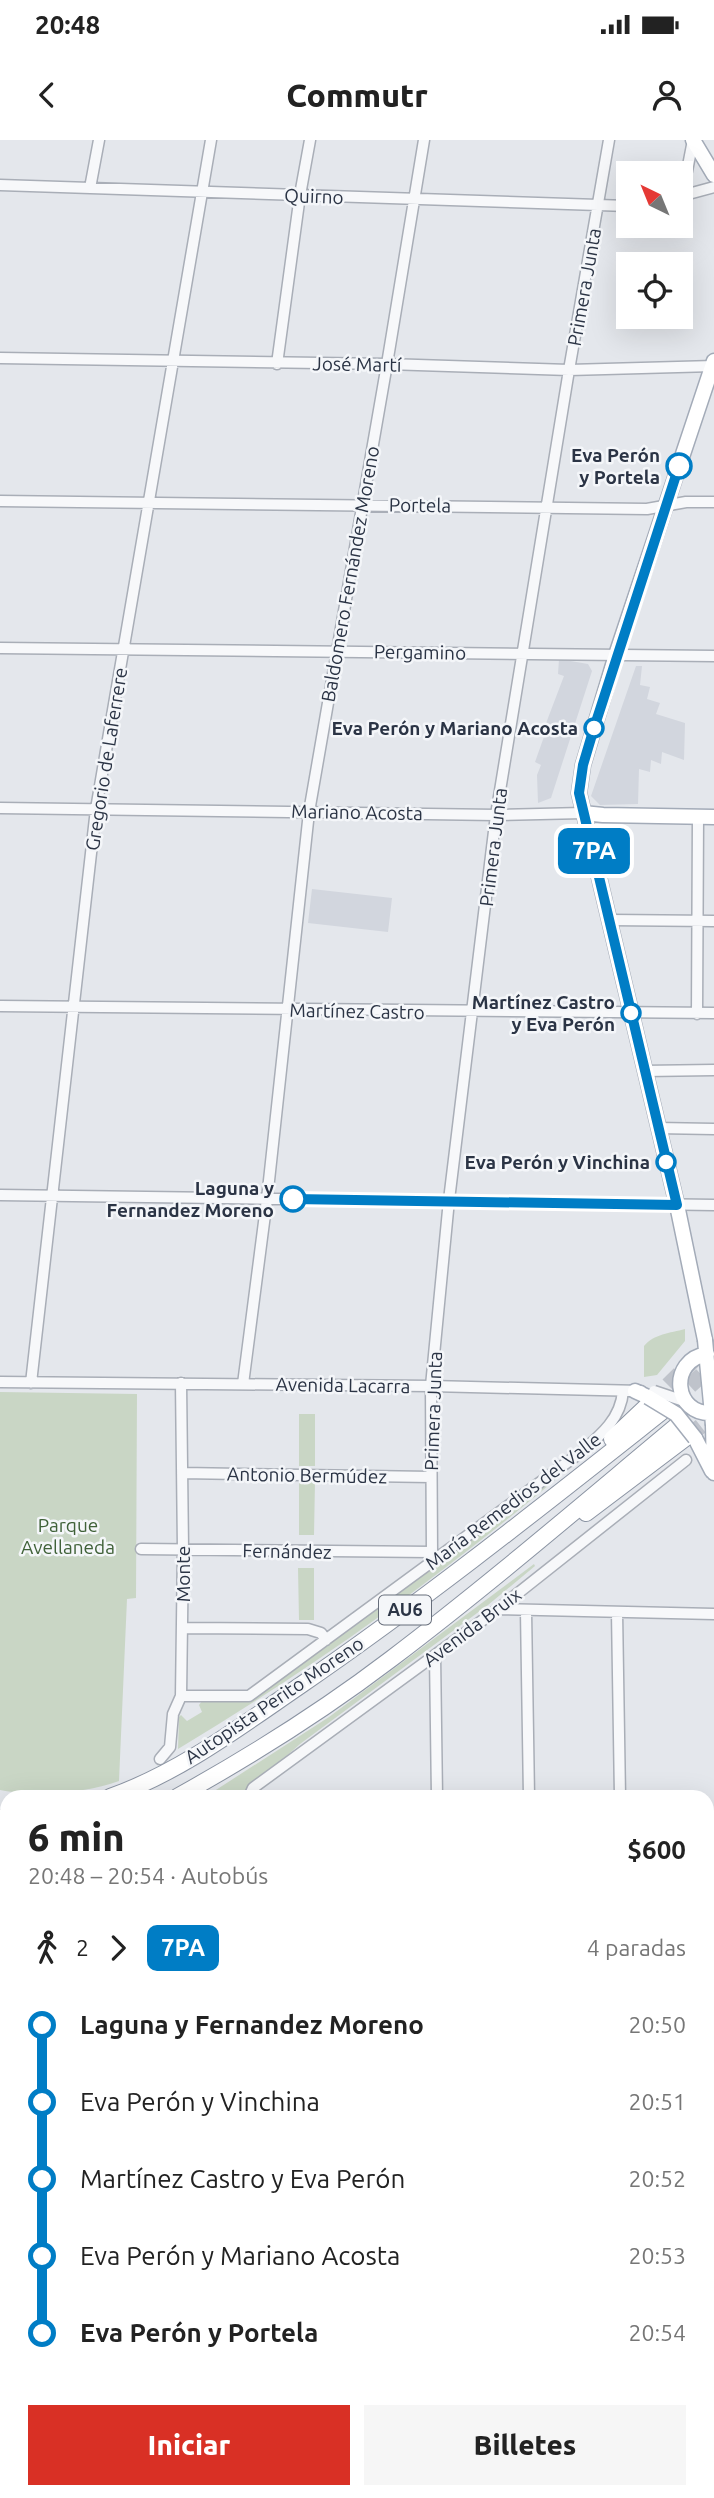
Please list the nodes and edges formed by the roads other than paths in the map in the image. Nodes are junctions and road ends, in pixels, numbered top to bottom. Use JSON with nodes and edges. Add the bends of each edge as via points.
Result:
{"nodes":[{"id":1,"x":99,"y":140,"type":"edge"},
{"id":2,"x":211,"y":140,"type":"edge"},
{"id":3,"x":310,"y":140,"type":"edge"},
{"id":4,"x":424,"y":140,"type":"edge"},
{"id":5,"x":609,"y":140,"type":"edge"},
{"id":6,"x":693,"y":140,"type":"edge"},
{"id":7,"x":689,"y":161,"type":"edge"},
{"id":8,"x":714,"y":175,"type":"edge"},
{"id":9,"x":0,"y":185,"type":"edge"},
{"id":10,"x":714,"y":187,"type":"edge"},
{"id":11,"x":90,"y":188,"type":"junction"},
{"id":12,"x":201,"y":193,"type":"junction"},
{"id":13,"x":693,"y":193,"type":"edge"},
{"id":14,"x":300,"y":195,"type":"junction"},
{"id":15,"x":413,"y":201,"type":"junction"},
{"id":16,"x":599,"y":206,"type":"junction"},
{"id":17,"x":616,"y":206,"type":"edge"},
{"id":18,"x":0,"y":358,"type":"edge"},
{"id":19,"x":172,"y":361,"type":"junction"},
{"id":20,"x":277,"y":363,"type":"junction"},
{"id":21,"x":387,"y":364,"type":"junction"},
{"id":22,"x":713,"y":364,"type":"edge"},
{"id":23,"x":569,"y":370,"type":"junction"},
{"id":24,"x":0,"y":501,"type":"edge"},
{"id":25,"x":148,"y":502,"type":"junction"},
{"id":26,"x":714,"y":502,"type":"edge"},
{"id":27,"x":362,"y":505,"type":"junction"},
{"id":28,"x":666,"y":506,"type":"junction"},
{"id":29,"x":547,"y":507,"type":"junction"},
{"id":30,"x":0,"y":648,"type":"edge"},
{"id":31,"x":124,"y":649,"type":"junction"},
{"id":32,"x":337,"y":651,"type":"junction"},
{"id":33,"x":522,"y":653,"type":"junction"},
{"id":34,"x":617,"y":655,"type":"junction"},
{"id":35,"x":714,"y":656,"type":"edge"},
{"id":36,"x":0,"y":808,"type":"edge"},
{"id":37,"x":96,"y":809,"type":"junction"},
{"id":38,"x":309,"y":812,"type":"junction"},
{"id":39,"x":583,"y":813,"type":"junction"},
{"id":40,"x":496,"y":814,"type":"junction"},
{"id":41,"x":698,"y":817,"type":"junction"},
{"id":42,"x":714,"y":817,"type":"edge"},
{"id":43,"x":610,"y":920,"type":"junction"},
{"id":44,"x":696,"y":920,"type":"junction"},
{"id":45,"x":714,"y":920,"type":"edge"},
{"id":46,"x":0,"y":1006,"type":"edge"},
{"id":47,"x":73,"y":1007,"type":"junction"},
{"id":48,"x":287,"y":1010,"type":"junction"},
{"id":49,"x":472,"y":1012,"type":"junction"},
{"id":50,"x":631,"y":1013,"type":"junction"},
{"id":51,"x":714,"y":1013,"type":"edge"},
{"id":52,"x":697,"y":1014,"type":"junction"},
{"id":53,"x":714,"y":1070,"type":"edge"},
{"id":54,"x":644,"y":1071,"type":"junction"},
{"id":55,"x":657,"y":1128,"type":"junction"},
{"id":56,"x":714,"y":1129,"type":"edge"},
{"id":57,"x":0,"y":1195,"type":"edge"},
{"id":58,"x":50,"y":1196,"type":"junction"},
{"id":59,"x":267,"y":1199,"type":"junction"},
{"id":60,"x":449,"y":1200,"type":"junction"},
{"id":61,"x":677,"y":1205,"type":"junction"},
{"id":62,"x":714,"y":1205,"type":"edge"},
{"id":63,"x":709,"y":1349,"type":"edge"},
{"id":64,"x":0,"y":1382,"type":"edge"},
{"id":65,"x":31,"y":1383,"type":"junction"},
{"id":66,"x":181,"y":1383,"type":"junction"},
{"id":67,"x":243,"y":1384,"type":"junction"},
{"id":68,"x":431,"y":1386,"type":"junction"},
{"id":69,"x":645,"y":1397,"type":"junction"},
{"id":70,"x":684,"y":1401,"type":"junction"},
{"id":71,"x":713,"y":1417,"type":"edge"},
{"id":72,"x":688,"y":1432,"type":"junction"},
{"id":73,"x":686,"y":1460,"type":"dead end"},
{"id":74,"x":182,"y":1473,"type":"junction"},
{"id":75,"x":714,"y":1474,"type":"edge"},
{"id":76,"x":431,"y":1477,"type":"junction"},
{"id":77,"x":141,"y":1549,"type":"dead end"},
{"id":78,"x":183,"y":1549,"type":"junction"},
{"id":79,"x":435,"y":1555,"type":"junction"},
{"id":80,"x":498,"y":1609,"type":"junction"},
{"id":81,"x":526,"y":1611,"type":"junction"},
{"id":82,"x":617,"y":1612,"type":"junction"},
{"id":83,"x":714,"y":1614,"type":"edge"},
{"id":84,"x":182,"y":1628,"type":"junction"},
{"id":85,"x":326,"y":1640,"type":"junction"},
{"id":86,"x":435,"y":1655,"type":"junction"},
{"id":87,"x":181,"y":1696,"type":"junction"},
{"id":88,"x":160,"y":1759,"type":"dead end"},
{"id":89,"x":129,"y":1790,"type":"edge"},
{"id":90,"x":189,"y":1790,"type":"edge"},
{"id":91,"x":255,"y":1790,"type":"edge"},
{"id":92,"x":437,"y":1790,"type":"edge"},
{"id":93,"x":529,"y":1790,"type":"edge"},
{"id":94,"x":620,"y":1790,"type":"edge"}],
"edges":[{"from":1,"to":11,"type":"street"},
{"from":2,"to":12,"type":"street","name":"Gregorio de Laferrere"},
{"from":3,"to":14,"type":"street"},
{"from":4,"to":15,"type":"street","name":"Baldomero Fernández Moreno"},
{"from":5,"to":16,"type":"street","name":"Primera Junta"},
{"from":6,"to":7,"type":"street"},
{"from":6,"to":8,"type":"main road"},
{"from":9,"to":11,"type":"street","name":"Quirno"},
{"from":10,"to":13,"type":"street"},
{"from":11,"to":12,"type":"street","name":"Quirno"},
{"from":12,"to":14,"type":"street","name":"Quirno"},
{"from":12,"to":19,"type":"street","name":"Gregorio de Laferrere"},
{"from":14,"to":15,"type":"street","name":"Quirno"},
{"from":14,"to":20,"type":"street"},
{"from":15,"to":16,"type":"street","name":"Quirno"},
{"from":15,"to":21,"type":"street","name":"Baldomero Fernández Moreno"},
{"from":16,"to":17,"type":"street","name":"Quirno"},
{"from":16,"to":23,"type":"street","name":"Primera Junta"},
{"from":18,"to":19,"type":"street","name":"José Martí"},
{"from":19,"to":20,"type":"street","name":"José Martí"},
{"from":19,"to":25,"type":"street","name":"Gregorio de Laferrere"},
{"from":20,"to":21,"type":"street","name":"José Martí"},
{"from":21,"to":23,"type":"street","name":"José Martí"},
{"from":21,"to":27,"type":"street","name":"Baldomero Fernández Moreno"},
{"from":22,"to":23,"type":"street","name":"José Martí"},
{"from":22,"to":28,"type":"main road"},
{"from":23,"to":29,"type":"street","name":"Primera Junta"},
{"from":24,"to":25,"type":"street","name":"Portela"},
{"from":25,"to":27,"type":"street","name":"Portela"},
{"from":25,"to":31,"type":"street","name":"Gregorio de Laferrere"},
{"from":26,"to":28,"type":"street","name":"Portela"},
{"from":27,"to":29,"type":"street","name":"Portela"},
{"from":27,"to":32,"type":"street","name":"Baldomero Fernández Moreno"},
{"from":28,"to":29,"type":"street","name":"Portela"},
{"from":28,"to":34,"type":"main road"},
{"from":29,"to":33,"type":"street","name":"Primera Junta"},
{"from":30,"to":31,"type":"street","name":"Pergamino"},
{"from":31,"to":32,"type":"street","name":"Pergamino"},
{"from":31,"to":37,"type":"street","name":"Gregorio de Laferrere"},
{"from":32,"to":33,"type":"street","name":"Pergamino"},
{"from":32,"to":38,"type":"street","name":"Baldomero Fernández Moreno"},
{"from":33,"to":34,"type":"street","name":"Pergamino"},
{"from":33,"to":40,"type":"street","name":"Primera Junta"},
{"from":34,"to":35,"type":"street","name":"Pergamino"},
{"from":34,"to":39,"type":"main road","via":[[583,765],[579,793]]},
{"from":36,"to":37,"type":"street","name":"Mariano Acosta"},
{"from":37,"to":38,"type":"street","name":"Mariano Acosta"},
{"from":37,"to":47,"type":"street","name":"Gregorio de Laferrere"},
{"from":38,"to":40,"type":"street","name":"Mariano Acosta"},
{"from":38,"to":48,"type":"street","name":"Baldomero Fernández Moreno"},
{"from":39,"to":40,"type":"street","name":"Mariano Acosta"},
{"from":39,"to":41,"type":"main road","name":"Mariano Acosta"},
{"from":39,"to":43,"type":"main road"},
{"from":40,"to":49,"type":"street","name":"Primera Junta"},
{"from":41,"to":42,"type":"main road","name":"Mariano Acosta"},
{"from":41,"to":44,"type":"street"},
{"from":43,"to":44,"type":"street"},
{"from":43,"to":50,"type":"main road"},
{"from":44,"to":45,"type":"street"},
{"from":44,"to":52,"type":"street"},
{"from":46,"to":47,"type":"street","name":"Martínez Castro"},
{"from":47,"to":48,"type":"street","name":"Martínez Castro"},
{"from":47,"to":58,"type":"street","name":"Gregorio de Laferrere"},
{"from":48,"to":49,"type":"street","name":"Martínez Castro"},
{"from":48,"to":59,"type":"street","name":"Baldomero Fernández Moreno"},
{"from":49,"to":50,"type":"street","name":"Martínez Castro"},
{"from":49,"to":60,"type":"street","name":"Primera Junta"},
{"from":50,"to":52,"type":"street","name":"Martínez Castro"},
{"from":50,"to":54,"type":"main road"},
{"from":51,"to":52,"type":"street","name":"Martínez Castro"},
{"from":53,"to":54,"type":"street"},
{"from":54,"to":55,"type":"main road"},
{"from":55,"to":56,"type":"street"},
{"from":55,"to":61,"type":"main road"},
{"from":57,"to":58,"type":"street"},
{"from":58,"to":59,"type":"street"},
{"from":58,"to":65,"type":"street","name":"Gregorio de Laferrere"},
{"from":59,"to":60,"type":"street"},
{"from":59,"to":67,"type":"street","name":"Baldomero Fernández Moreno"},
{"from":60,"to":61,"type":"street"},
{"from":60,"to":68,"type":"street","name":"Primera Junta"},
{"from":61,"to":62,"type":"street"},
{"from":61,"to":63,"type":"main road"},
{"from":63,"to":70,"type":"main road","bridge":true,"via":[[681,1372]]},
{"from":63,"to":71,"type":"main road","bridge":true},
{"from":64,"to":65,"type":"street","name":"Avenida Lacarra"},
{"from":65,"to":66,"type":"street","name":"Avenida Lacarra"},
{"from":66,"to":67,"type":"street","name":"Avenida Lacarra"},
{"from":66,"to":74,"type":"street","name":"Monte"},
{"from":67,"to":68,"type":"street","name":"Avenida Lacarra"},
{"from":68,"to":69,"type":"street","name":"Avenida Lacarra"},
{"from":68,"to":76,"type":"street","name":"Primera Junta"},
{"from":69,"to":70,"type":"street","name":"Avenida Lacarra","bridge":true},
{"from":69,"to":72,"type":"main road","bridge":true,"via":[[677,1414]]},
{"from":69,"to":79,"type":"street","name":"María Remedios del Valle","via":[[620,1406],[601,1435],[570,1460]]},
{"from":69,"to":89,"type":"highway","name":"Autopista Perito Moreno","number":"AU6","via":[[553,1496],[410,1606],[270,1706],[167,1772]]},
{"from":70,"to":71,"type":"main road","bridge":true},
{"from":71,"to":75,"type":"main road"},
{"from":72,"to":75,"type":"main road"},
{"from":72,"to":90,"type":"highway","name":"Autopista Perito Moreno","number":"AU6","via":[[603,1502],[500,1573],[379,1667],[285,1732]]},
{"from":73,"to":80,"type":"street","name":"Avenida Bruix"},
{"from":74,"to":76,"type":"street","name":"Antonio Bermúdez"},
{"from":74,"to":78,"type":"street","name":"Monte"},
{"from":76,"to":79,"type":"street","name":"Primera Junta"},
{"from":77,"to":78,"type":"street","name":"Fernández"},
{"from":78,"to":79,"type":"street","name":"Fernández"},
{"from":78,"to":84,"type":"street","name":"Monte"},
{"from":79,"to":85,"type":"street","name":"María Remedios del Valle"},
{"from":80,"to":81,"type":"street"},
{"from":80,"to":86,"type":"street","name":"Avenida Bruix"},
{"from":81,"to":82,"type":"street"},
{"from":81,"to":93,"type":"street"},
{"from":82,"to":83,"type":"street"},
{"from":82,"to":94,"type":"street"},
{"from":84,"to":85,"type":"street","via":[[308,1629]]},
{"from":84,"to":87,"type":"street","name":"Monte"},
{"from":85,"to":87,"type":"street","name":"María Remedios del Valle","via":[[249,1696]]},
{"from":86,"to":91,"type":"street","name":"Avenida Bruix"},
{"from":86,"to":92,"type":"street"},
{"from":87,"to":88,"type":"street","name":"Monte","via":[[173,1714],[170,1747]]}]}
